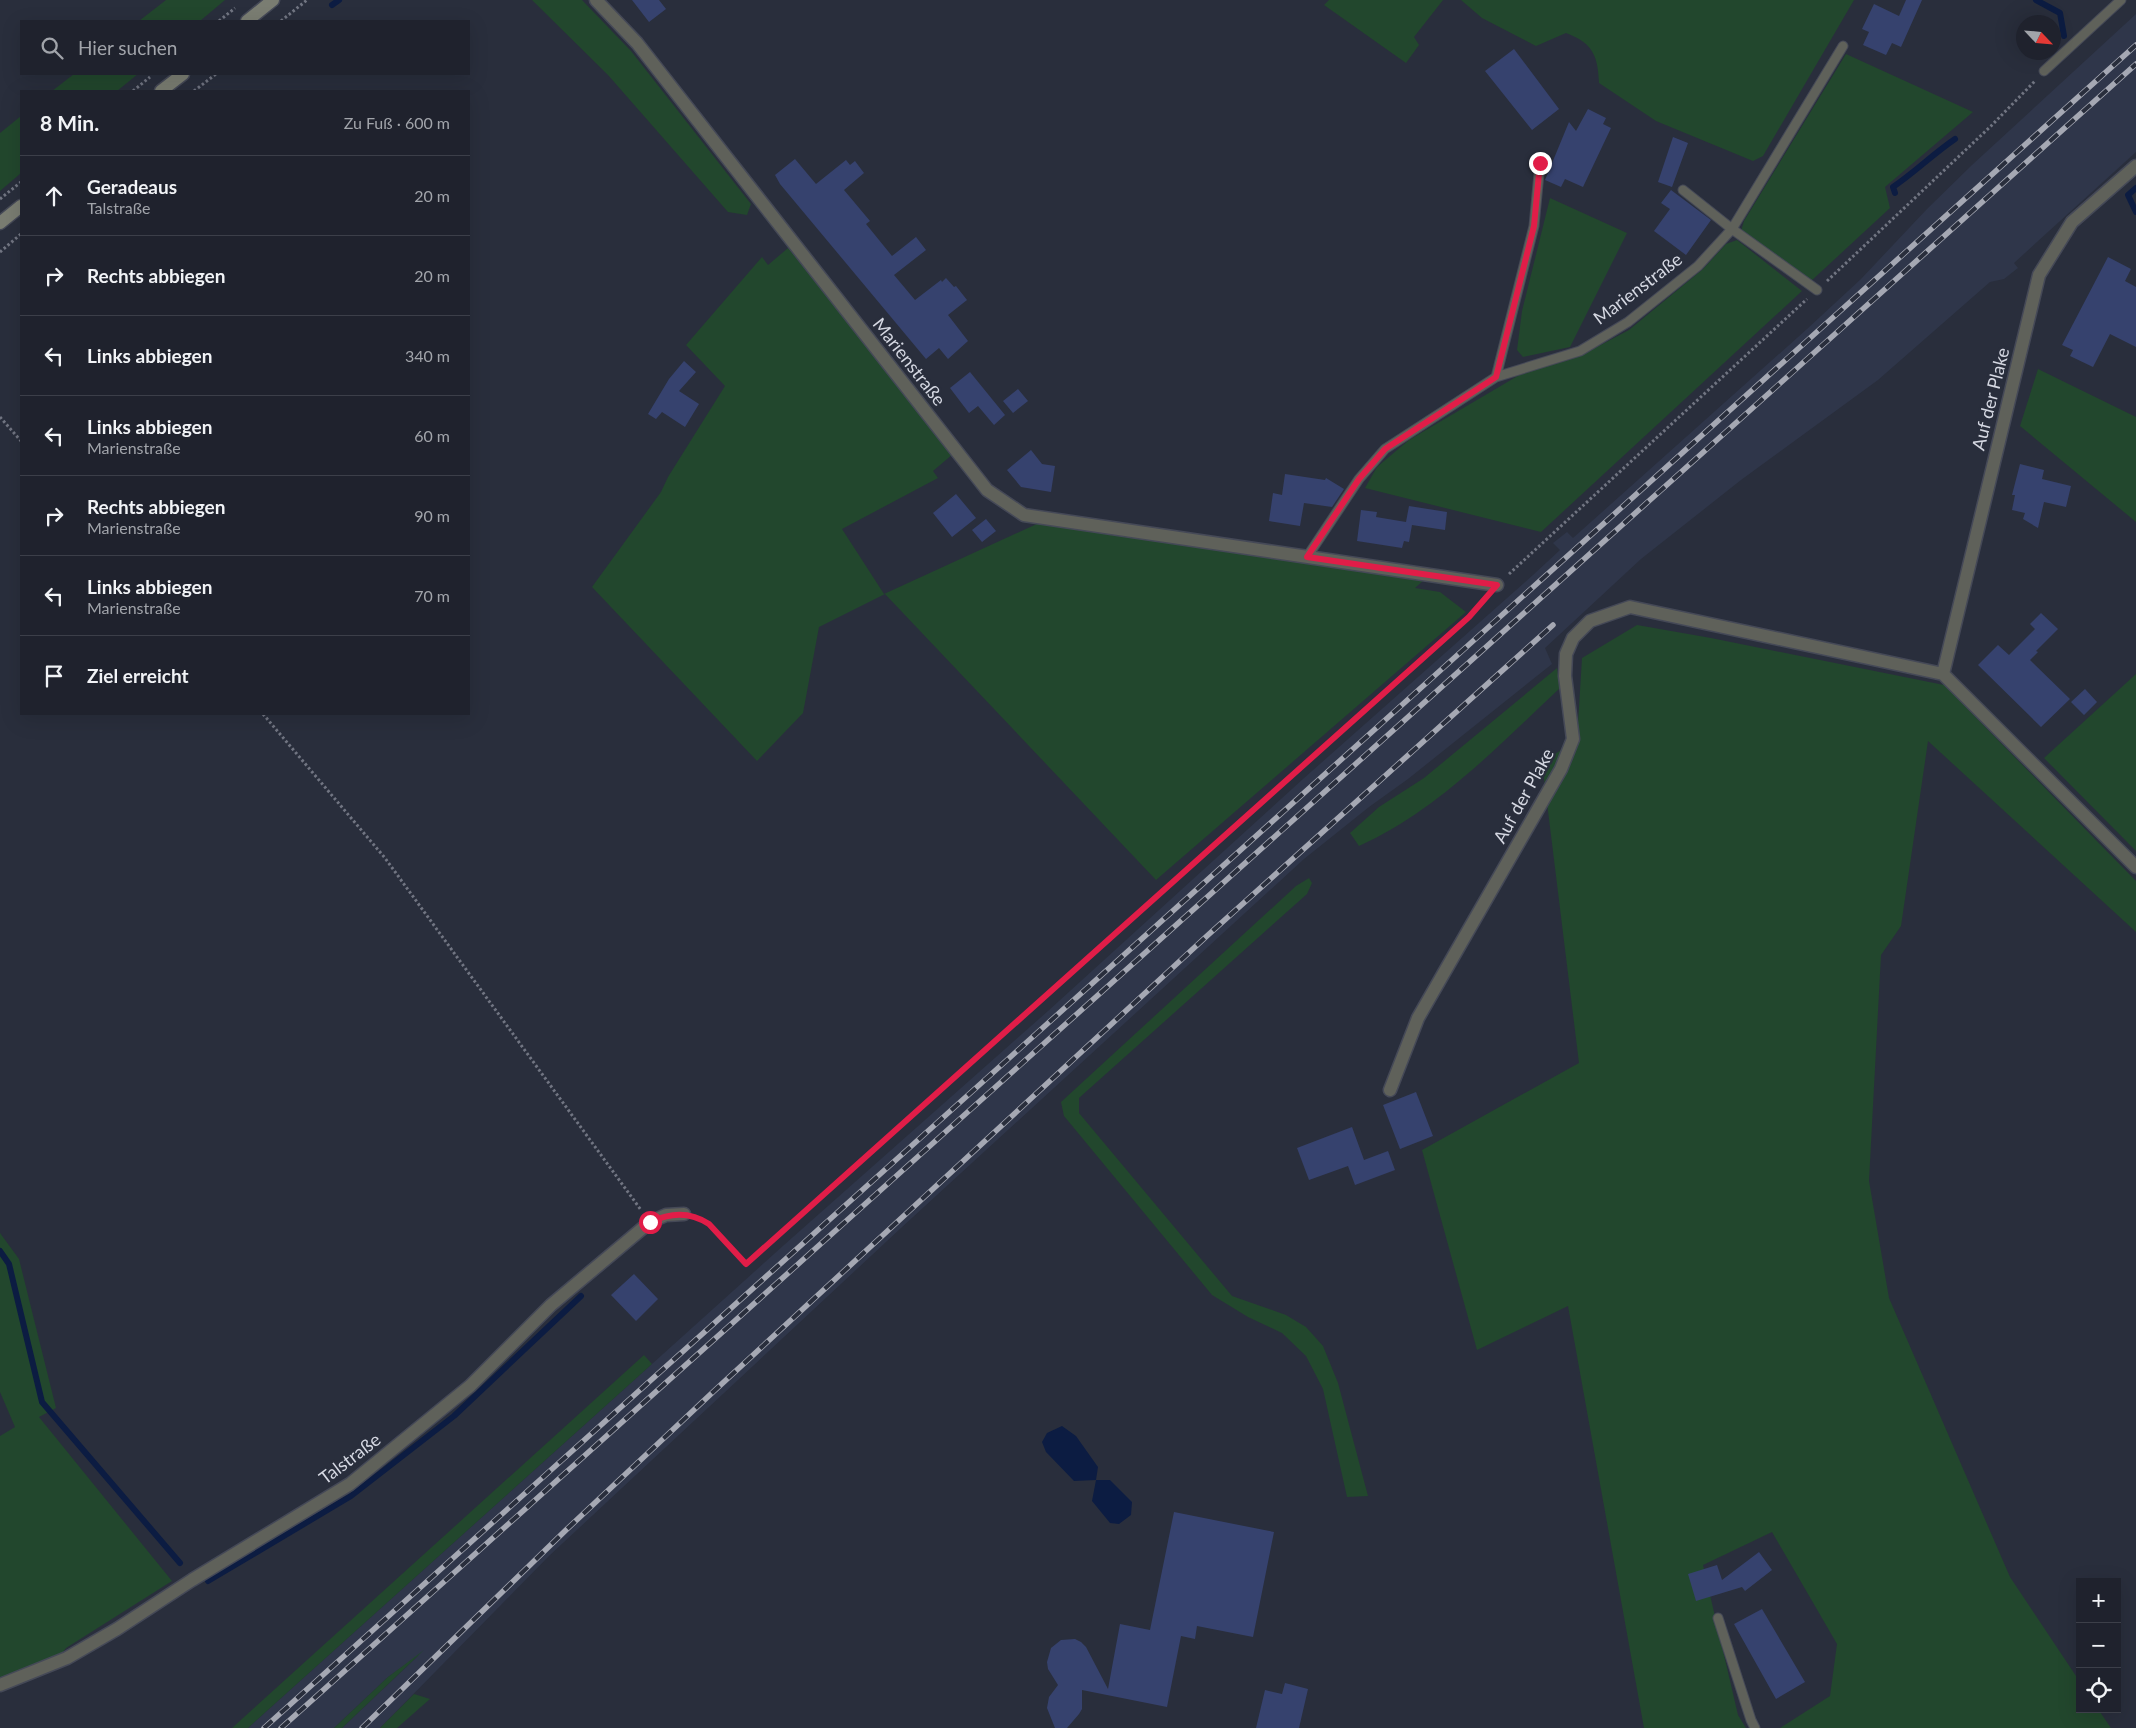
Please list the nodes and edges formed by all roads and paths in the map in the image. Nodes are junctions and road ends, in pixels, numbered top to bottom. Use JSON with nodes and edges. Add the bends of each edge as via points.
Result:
{"nodes":[{"id":1,"x":273,"y":0,"type":"edge"},
{"id":2,"x":307,"y":0,"type":"edge"},
{"id":3,"x":596,"y":0,"type":"edge"},
{"id":4,"x":2122,"y":0,"type":"edge"},
{"id":5,"x":238,"y":5,"type":"dead end"},
{"id":6,"x":220,"y":20,"type":"edge"},
{"id":7,"x":248,"y":20,"type":"edge"},
{"id":8,"x":281,"y":20,"type":"edge"},
{"id":9,"x":1843,"y":46,"type":"dead end"},
{"id":10,"x":2044,"y":72,"type":"joint"},
{"id":11,"x":153,"y":75,"type":"edge"},
{"id":12,"x":182,"y":75,"type":"edge"},
{"id":13,"x":215,"y":75,"type":"edge"},
{"id":14,"x":134,"y":90,"type":"edge"},
{"id":15,"x":162,"y":90,"type":"edge"},
{"id":16,"x":195,"y":90,"type":"edge"},
{"id":17,"x":1540,"y":163,"type":"dead end"},
{"id":18,"x":2136,"y":166,"type":"edge"},
{"id":19,"x":20,"y":183,"type":"edge"},
{"id":20,"x":1683,"y":190,"type":"dead end"},
{"id":21,"x":0,"y":199,"type":"edge"},
{"id":22,"x":20,"y":207,"type":"edge"},
{"id":23,"x":0,"y":223,"type":"edge"},
{"id":24,"x":1732,"y":230,"type":"junction"},
{"id":25,"x":20,"y":235,"type":"edge"},
{"id":26,"x":0,"y":252,"type":"edge"},
{"id":27,"x":1817,"y":290,"type":"junction"},
{"id":28,"x":1496,"y":377,"type":"junction"},
{"id":29,"x":0,"y":418,"type":"edge"},
{"id":30,"x":20,"y":439,"type":"edge"},
{"id":31,"x":1307,"y":557,"type":"junction"},
{"id":32,"x":1497,"y":585,"type":"junction"},
{"id":33,"x":1943,"y":674,"type":"junction"},
{"id":34,"x":264,"y":715,"type":"edge"},
{"id":35,"x":2136,"y":867,"type":"edge"},
{"id":36,"x":1390,"y":1090,"type":"dead end"},
{"id":37,"x":684,"y":1214,"type":"joint"},
{"id":38,"x":650,"y":1222,"type":"junction"},
{"id":39,"x":1718,"y":1618,"type":"dead end"},
{"id":40,"x":0,"y":1685,"type":"edge"},
{"id":41,"x":1756,"y":1728,"type":"edge"}],
"edges":[{"from":1,"to":7,"type":"main road"},
{"from":2,"to":8,"type":"path"},
{"from":3,"to":31,"type":"street","name":"Marienstraße","via":[[637,43],[988,490],[1024,515]]},
{"from":4,"to":10,"type":"lane"},
{"from":5,"to":6,"type":"path"},
{"from":9,"to":24,"type":"lane","name":"Marienstraße"},
{"from":10,"to":27,"type":"path"},
{"from":11,"to":14,"type":"path"},
{"from":12,"to":15,"type":"main road"},
{"from":13,"to":16,"type":"path"},
{"from":17,"to":28,"type":"lane","via":[[1534,226]]},
{"from":18,"to":33,"type":"street","name":"Auf der Plake","via":[[2072,222],[2039,275]]},
{"from":19,"to":21,"type":"path"},
{"from":20,"to":24,"type":"lane"},
{"from":22,"to":23,"type":"main road"},
{"from":24,"to":27,"type":"lane"},
{"from":24,"to":28,"type":"lane","name":"Marienstraße","via":[[1698,266],[1628,322],[1580,351]]},
{"from":25,"to":26,"type":"path"},
{"from":27,"to":32,"type":"path"},
{"from":28,"to":31,"type":"lane","name":"Marienstraße","via":[[1385,449],[1359,479]]},
{"from":29,"to":30,"type":"path"},
{"from":31,"to":32,"type":"street","name":"Marienstraße"},
{"from":32,"to":37,"type":"path","via":[[1469,617],[746,1264],[709,1224]]},
{"from":33,"to":35,"type":"street"},
{"from":33,"to":36,"type":"street","name":"Auf der Plake","via":[[1630,606],[1590,621],[1573,638],[1566,654],[1564,676],[1573,740],[1561,769],[1418,1018]]},
{"from":34,"to":38,"type":"path","via":[[386,858]]},
{"from":37,"to":38,"type":"street","name":"Talstraße","via":[[666,1215]]},
{"from":38,"to":40,"type":"street","name":"Talstraße","via":[[551,1305],[470,1386],[350,1484],[67,1658]]},
{"from":39,"to":41,"type":"lane"}]}
